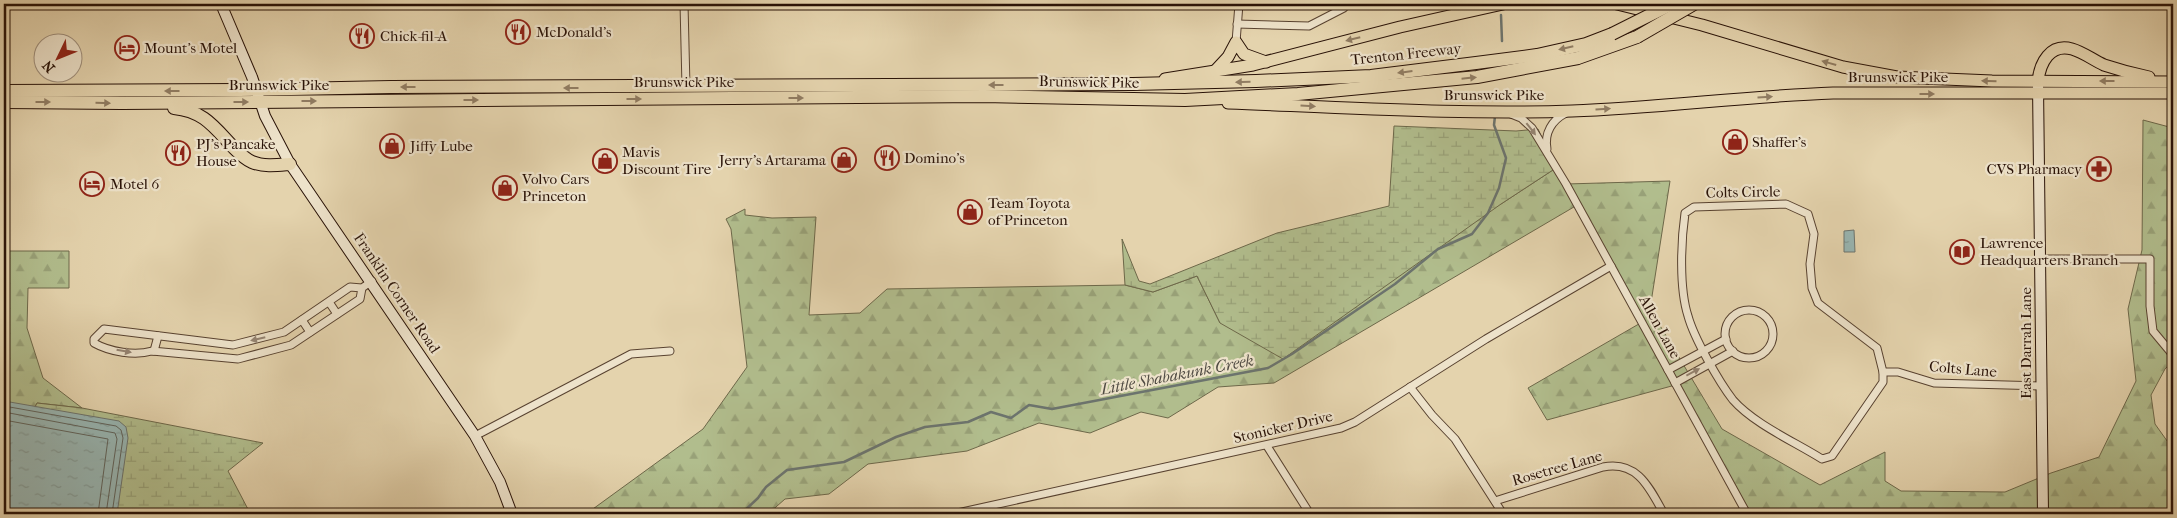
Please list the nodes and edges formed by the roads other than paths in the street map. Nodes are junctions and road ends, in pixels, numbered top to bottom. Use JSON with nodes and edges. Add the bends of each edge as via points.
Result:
{"nodes":[{"id":1,"x":221,"y":4,"type":"edge"},
{"id":2,"x":684,"y":4,"type":"edge"},
{"id":3,"x":1239,"y":4,"type":"edge"},
{"id":4,"x":1503,"y":4,"type":"edge"},
{"id":5,"x":1618,"y":4,"type":"edge"},
{"id":6,"x":1672,"y":4,"type":"edge"},
{"id":7,"x":1694,"y":4,"type":"edge"},
{"id":8,"x":1344,"y":8,"type":"dead end"},
{"id":9,"x":1236,"y":24,"type":"junction"},
{"id":10,"x":1236,"y":42,"type":"junction"},
{"id":11,"x":1266,"y":62,"type":"junction"},
{"id":12,"x":1215,"y":71,"type":"junction"},
{"id":13,"x":2038,"y":81,"type":"junction"},
{"id":14,"x":2173,"y":82,"type":"edge"},
{"id":15,"x":1133,"y":84,"type":"junction"},
{"id":16,"x":686,"y":87,"type":"junction"},
{"id":17,"x":4,"y":91,"type":"edge"},
{"id":18,"x":2122,"y":93,"type":"junction"},
{"id":19,"x":2173,"y":93,"type":"edge"},
{"id":20,"x":2039,"y":94,"type":"junction"},
{"id":21,"x":258,"y":96,"type":"junction"},
{"id":22,"x":1185,"y":100,"type":"junction"},
{"id":23,"x":2173,"y":101,"type":"edge"},
{"id":24,"x":4,"y":102,"type":"edge"},
{"id":25,"x":122,"y":103,"type":"junction"},
{"id":26,"x":1573,"y":111,"type":"junction"},
{"id":27,"x":1504,"y":112,"type":"junction"},
{"id":28,"x":1548,"y":154,"type":"junction"},
{"id":29,"x":290,"y":164,"type":"junction"},
{"id":30,"x":2040,"y":259,"type":"junction"},
{"id":31,"x":1611,"y":266,"type":"junction"},
{"id":32,"x":372,"y":282,"type":"junction"},
{"id":33,"x":362,"y":288,"type":"junction"},
{"id":34,"x":329,"y":302,"type":"junction"},
{"id":35,"x":337,"y":314,"type":"junction"},
{"id":36,"x":302,"y":320,"type":"junction"},
{"id":37,"x":310,"y":332,"type":"junction"},
{"id":38,"x":158,"y":336,"type":"junction"},
{"id":39,"x":274,"y":336,"type":"junction"},
{"id":40,"x":1726,"y":339,"type":"junction"},
{"id":41,"x":207,"y":342,"type":"junction"},
{"id":42,"x":281,"y":347,"type":"junction"},
{"id":43,"x":1704,"y":350,"type":"junction"},
{"id":44,"x":154,"y":351,"type":"junction"},
{"id":45,"x":670,"y":351,"type":"dead end"},
{"id":46,"x":1733,"y":351,"type":"junction"},
{"id":47,"x":2173,"y":355,"type":"edge"},
{"id":48,"x":205,"y":356,"type":"junction"},
{"id":49,"x":1711,"y":363,"type":"junction"},
{"id":50,"x":1668,"y":370,"type":"junction"},
{"id":51,"x":1883,"y":372,"type":"junction"},
{"id":52,"x":1675,"y":383,"type":"junction"},
{"id":53,"x":1410,"y":386,"type":"junction"},
{"id":54,"x":2041,"y":386,"type":"junction"},
{"id":55,"x":475,"y":436,"type":"junction"},
{"id":56,"x":1267,"y":446,"type":"junction"},
{"id":57,"x":1495,"y":501,"type":"junction"},
{"id":58,"x":512,"y":514,"type":"edge"},
{"id":59,"x":953,"y":514,"type":"edge"},
{"id":60,"x":1310,"y":514,"type":"edge"},
{"id":61,"x":1503,"y":514,"type":"edge"},
{"id":62,"x":1664,"y":514,"type":"edge"},
{"id":63,"x":1747,"y":514,"type":"edge"},
{"id":64,"x":2043,"y":514,"type":"edge"}],
"edges":[{"from":1,"to":21,"type":"main road","name":"Franklin Corner Road"},
{"from":2,"to":16,"type":"street"},
{"from":3,"to":9,"type":"street"},
{"from":4,"to":11,"type":"main road","name":"Brunswick Pike","one_way":true},
{"from":13,"to":5,"type":"main road","name":"Brunswick Pike","one_way":true,"via":[[1928,80],[1866,72]]},
{"from":6,"to":15,"type":"highway","name":"Trenton Freeway","one_way":true,"bridge":true,"via":[[1586,44],[1537,55],[1371,76]]},
{"from":22,"to":7,"type":"highway","name":"Trenton Freeway","one_way":true,"bridge":true,"via":[[1307,94],[1477,77],[1578,58],[1636,37]]},
{"from":8,"to":9,"type":"street","via":[[1309,26]]},
{"from":9,"to":10,"type":"street"},
{"from":10,"to":11,"type":"main road","via":[[1244,54]]},
{"from":10,"to":12,"type":"main road"},
{"from":11,"to":12,"type":"main road","name":"Brunswick Pike"},
{"from":12,"to":15,"type":"main road","name":"Brunswick Pike"},
{"from":14,"to":13,"type":"main road","name":"Brunswick Pike","one_way":true},
{"from":13,"to":14,"type":"main road","via":[[2039,69],[2046,56],[2066,48],[2113,68]]},
{"from":13,"to":20,"type":"main road","name":"East Darrah Lane"},
{"from":15,"to":16,"type":"highway","name":"Brunswick Pike","one_way":true},
{"from":16,"to":21,"type":"highway","name":"Brunswick Pike","one_way":true,"via":[[391,87]]},
{"from":21,"to":17,"type":"highway","name":"Brunswick Pike","one_way":true},
{"from":18,"to":19,"type":"main road","name":"Brunswick Pike"},
{"from":18,"to":20,"type":"main road","name":"Brunswick Pike"},
{"from":18,"to":23,"type":"main road"},
{"from":26,"to":20,"type":"main road","name":"Brunswick Pike","one_way":true,"via":[[1825,94]]},
{"from":20,"to":30,"type":"main road","name":"East Darrah Lane"},
{"from":21,"to":22,"type":"highway","name":"Brunswick Pike","one_way":true,"via":[[984,96]]},
{"from":25,"to":21,"type":"highway","name":"Brunswick Pike","one_way":true},
{"from":21,"to":29,"type":"main road","name":"Franklin Corner Road"},
{"from":22,"to":27,"type":"main road","name":"Brunswick Pike","one_way":true,"via":[[1391,111]]},
{"from":24,"to":25,"type":"highway","name":"Brunswick Pike","one_way":true},
{"from":25,"to":29,"type":"highway","via":[[193,111],[205,118],[249,161],[265,165]]},
{"from":26,"to":27,"type":"main road","name":"Brunswick Pike"},
{"from":26,"to":28,"type":"street","via":[[1558,118],[1548,130]]},
{"from":27,"to":28,"type":"street","name":"Allen Lane","one_way":true,"via":[[1528,124]]},
{"from":28,"to":31,"type":"street","name":"Allen Lane"},
{"from":29,"to":32,"type":"main road","name":"Franklin Corner Road"},
{"from":30,"to":47,"type":"street","via":[[2150,259],[2153,331]]},
{"from":30,"to":54,"type":"main road","name":"East Darrah Lane"},
{"from":31,"to":50,"type":"street","name":"Allen Lane"},
{"from":31,"to":53,"type":"street","name":"Stonicker Drive"},
{"from":32,"to":33,"type":"street"},
{"from":32,"to":55,"type":"main road","name":"Franklin Corner Road"},
{"from":33,"to":34,"type":"street","via":[[350,287]]},
{"from":33,"to":35,"type":"street","via":[[360,299]]},
{"from":34,"to":35,"type":"street"},
{"from":34,"to":36,"type":"street"},
{"from":35,"to":37,"type":"street"},
{"from":36,"to":37,"type":"street"},
{"from":36,"to":39,"type":"street"},
{"from":37,"to":42,"type":"street"},
{"from":38,"to":41,"type":"street"},
{"from":38,"to":44,"type":"street"},
{"from":38,"to":44,"type":"street","one_way":true,"via":[[104,329],[94,339],[94,343],[101,347],[140,354]]},
{"from":39,"to":41,"type":"street","one_way":true,"via":[[233,345]]},
{"from":39,"to":42,"type":"street"},
{"from":40,"to":43,"type":"street"},
{"from":40,"to":46,"type":"street"},
{"from":40,"to":46,"type":"street","via":[[1728,323],[1739,312],[1755,311],[1768,320],[1773,334],[1762,354],[1748,358]]},
{"from":41,"to":48,"type":"street"},
{"from":42,"to":48,"type":"street","via":[[238,359]]},
{"from":43,"to":49,"type":"street","name":"Colts Circle"},
{"from":43,"to":50,"type":"street"},
{"from":43,"to":51,"type":"street","name":"Colts Circle","via":[[1688,316],[1685,298],[1682,239],[1685,213],[1694,208],[1786,204],[1808,214],[1814,234],[1810,264],[1812,288],[1818,303],[1877,348]]},
{"from":44,"to":48,"type":"street"},
{"from":45,"to":55,"type":"street","via":[[631,354]]},
{"from":46,"to":49,"type":"street"},
{"from":49,"to":51,"type":"street","name":"Colts Circle","via":[[1734,400],[1760,422],[1822,459],[1832,456],[1841,445],[1883,382]]},
{"from":52,"to":49,"type":"street","one_way":true},
{"from":50,"to":52,"type":"street","name":"Allen Lane"},
{"from":51,"to":54,"type":"street","name":"Colts Lane","via":[[1898,372],[1934,383]]},
{"from":52,"to":63,"type":"street","name":"Allen Lane"},
{"from":53,"to":56,"type":"street","name":"Stonicker Drive","via":[[1341,428]]},
{"from":53,"to":57,"type":"street","via":[[1455,439]]},
{"from":54,"to":64,"type":"main road","name":"East Darrah Lane"},
{"from":55,"to":58,"type":"main road","name":"Franklin Corner Road","via":[[500,482]]},
{"from":56,"to":59,"type":"street","name":"Stonicker Drive"},
{"from":56,"to":60,"type":"street"},
{"from":57,"to":61,"type":"street"},
{"from":57,"to":62,"type":"street","name":"Rosetree Lane","via":[[1603,467],[1618,466],[1641,476]]}]}
